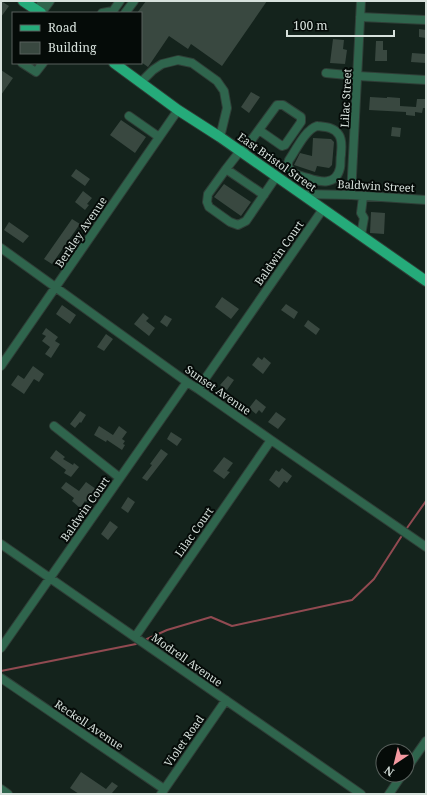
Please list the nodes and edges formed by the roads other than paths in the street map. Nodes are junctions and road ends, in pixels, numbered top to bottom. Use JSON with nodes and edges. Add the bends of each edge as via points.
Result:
{"nodes":[{"id":1,"x":23,"y":1,"type":"edge"},
{"id":2,"x":43,"y":1,"type":"edge"},
{"id":3,"x":50,"y":1,"type":"edge"},
{"id":4,"x":120,"y":1,"type":"edge"},
{"id":5,"x":134,"y":1,"type":"edge"},
{"id":6,"x":361,"y":1,"type":"edge"},
{"id":7,"x":40,"y":12,"type":"edge"},
{"id":8,"x":114,"y":12,"type":"edge"},
{"id":9,"x":126,"y":12,"type":"edge"},
{"id":10,"x":360,"y":17,"type":"junction"},
{"id":11,"x":426,"y":20,"type":"edge"},
{"id":12,"x":24,"y":64,"type":"edge"},
{"id":13,"x":42,"y":64,"type":"edge"},
{"id":14,"x":115,"y":64,"type":"edge"},
{"id":15,"x":326,"y":73,"type":"dead end"},
{"id":16,"x":358,"y":76,"type":"junction"},
{"id":17,"x":426,"y":80,"type":"edge"},
{"id":18,"x":141,"y":82,"type":"junction"},
{"id":19,"x":178,"y":110,"type":"junction"},
{"id":20,"x":129,"y":116,"type":"dead end"},
{"id":21,"x":258,"y":130,"type":"junction"},
{"id":22,"x":159,"y":137,"type":"junction"},
{"id":23,"x":220,"y":137,"type":"junction"},
{"id":24,"x":241,"y":152,"type":"junction"},
{"id":25,"x":341,"y":156,"type":"junction"},
{"id":26,"x":354,"y":156,"type":"junction"},
{"id":27,"x":226,"y":169,"type":"junction"},
{"id":28,"x":294,"y":173,"type":"junction"},
{"id":29,"x":276,"y":177,"type":"junction"},
{"id":30,"x":286,"y":184,"type":"junction"},
{"id":31,"x":301,"y":194,"type":"junction"},
{"id":32,"x":351,"y":195,"type":"junction"},
{"id":33,"x":264,"y":196,"type":"junction"},
{"id":34,"x":363,"y":197,"type":"junction"},
{"id":35,"x":426,"y":200,"type":"edge"},
{"id":36,"x":323,"y":209,"type":"junction"},
{"id":37,"x":361,"y":236,"type":"junction"},
{"id":38,"x":1,"y":248,"type":"edge"},
{"id":39,"x":426,"y":281,"type":"edge"},
{"id":40,"x":56,"y":288,"type":"junction"},
{"id":41,"x":1,"y":366,"type":"edge"},
{"id":42,"x":187,"y":382,"type":"junction"},
{"id":43,"x":198,"y":389,"type":"junction"},
{"id":44,"x":54,"y":426,"type":"dead end"},
{"id":45,"x":271,"y":440,"type":"junction"},
{"id":46,"x":120,"y":478,"type":"junction"},
{"id":47,"x":1,"y":544,"type":"edge"},
{"id":48,"x":426,"y":547,"type":"edge"},
{"id":49,"x":50,"y":579,"type":"junction"},
{"id":50,"x":135,"y":637,"type":"junction"},
{"id":51,"x":1,"y":648,"type":"edge"},
{"id":52,"x":1,"y":678,"type":"edge"},
{"id":53,"x":226,"y":700,"type":"junction"},
{"id":54,"x":426,"y":740,"type":"edge"},
{"id":55,"x":415,"y":756,"type":"edge"},
{"id":56,"x":397,"y":783,"type":"edge"},
{"id":57,"x":1,"y":789,"type":"edge"},
{"id":58,"x":162,"y":792,"type":"edge"},
{"id":59,"x":8,"y":794,"type":"edge"},
{"id":60,"x":361,"y":794,"type":"edge"},
{"id":61,"x":389,"y":794,"type":"edge"}],
"edges":[{"from":1,"to":7,"type":"main road"},
{"from":2,"to":7,"type":"street"},
{"from":3,"to":7,"type":"street"},
{"from":4,"to":8,"type":"street"},
{"from":5,"to":9,"type":"street"},
{"from":6,"to":10,"type":"street","name":"Lilac Street"},
{"from":10,"to":11,"type":"street"},
{"from":10,"to":16,"type":"street","name":"Lilac Street"},
{"from":12,"to":13,"type":"street","via":[[36,72]]},
{"from":14,"to":18,"type":"main road","name":"East Bristol Street"},
{"from":15,"to":16,"type":"street"},
{"from":16,"to":17,"type":"street"},
{"from":16,"to":26,"type":"street","name":"Lilac Street"},
{"from":18,"to":19,"type":"main road","name":"East Bristol Street"},
{"from":18,"to":23,"type":"street","via":[[162,64],[178,60],[192,63],[217,81],[224,91],[227,108]]},
{"from":19,"to":22,"type":"street","name":"Berkley Avenue"},
{"from":19,"to":23,"type":"main road","name":"East Bristol Street"},
{"from":20,"to":22,"type":"street"},
{"from":21,"to":21,"type":"street","via":[[277,104],[301,117],[301,122],[282,146]]},
{"from":21,"to":24,"type":"street"},
{"from":22,"to":40,"type":"street","name":"Berkley Avenue"},
{"from":23,"to":24,"type":"main road","name":"East Bristol Street"},
{"from":24,"to":27,"type":"street"},
{"from":24,"to":29,"type":"main road","name":"East Bristol Street"},
{"from":25,"to":26,"type":"street"},
{"from":25,"to":28,"type":"street","via":[[338,174],[329,181],[318,181]]},
{"from":25,"to":28,"type":"street","via":[[342,140],[339,134],[335,130],[317,126],[305,136],[288,163],[288,167]]},
{"from":26,"to":32,"type":"street","name":"Lilac Street"},
{"from":27,"to":33,"type":"street"},
{"from":27,"to":33,"type":"street","via":[[208,194],[209,208],[238,225],[246,221]]},
{"from":28,"to":30,"type":"street"},
{"from":29,"to":30,"type":"main road","name":"East Bristol Street"},
{"from":29,"to":33,"type":"street"},
{"from":30,"to":31,"type":"main road","name":"East Bristol Street"},
{"from":31,"to":32,"type":"street","name":"Baldwin Street"},
{"from":31,"to":36,"type":"main road","name":"East Bristol Street"},
{"from":32,"to":34,"type":"street","name":"Baldwin Street"},
{"from":34,"to":35,"type":"street","name":"Baldwin Street"},
{"from":34,"to":37,"type":"street","via":[[361,213],[364,218]]},
{"from":36,"to":37,"type":"main road","name":"East Bristol Street"},
{"from":36,"to":43,"type":"street","name":"Baldwin Court"},
{"from":37,"to":39,"type":"main road","name":"East Bristol Street"},
{"from":38,"to":40,"type":"street","name":"Sunset Avenue"},
{"from":40,"to":41,"type":"street","name":"Berkley Avenue"},
{"from":40,"to":42,"type":"street","name":"Sunset Avenue"},
{"from":42,"to":43,"type":"street","name":"Sunset Avenue"},
{"from":42,"to":46,"type":"street","name":"Baldwin Court"},
{"from":43,"to":45,"type":"street","name":"Sunset Avenue"},
{"from":44,"to":46,"type":"street"},
{"from":45,"to":48,"type":"street","name":"Sunset Avenue"},
{"from":45,"to":50,"type":"street","name":"Lilac Court"},
{"from":46,"to":49,"type":"street","name":"Baldwin Court"},
{"from":47,"to":49,"type":"street","name":"Modrell Avenue"},
{"from":49,"to":50,"type":"street","name":"Modrell Avenue"},
{"from":49,"to":51,"type":"street","name":"Baldwin Court"},
{"from":50,"to":53,"type":"street","name":"Modrell Avenue"},
{"from":52,"to":58,"type":"street","name":"Reckell Avenue"},
{"from":53,"to":58,"type":"street","name":"Violet Road"},
{"from":53,"to":60,"type":"street","name":"Modrell Avenue"},
{"from":54,"to":55,"type":"street"},
{"from":56,"to":61,"type":"street"},
{"from":57,"to":59,"type":"street"}]}
